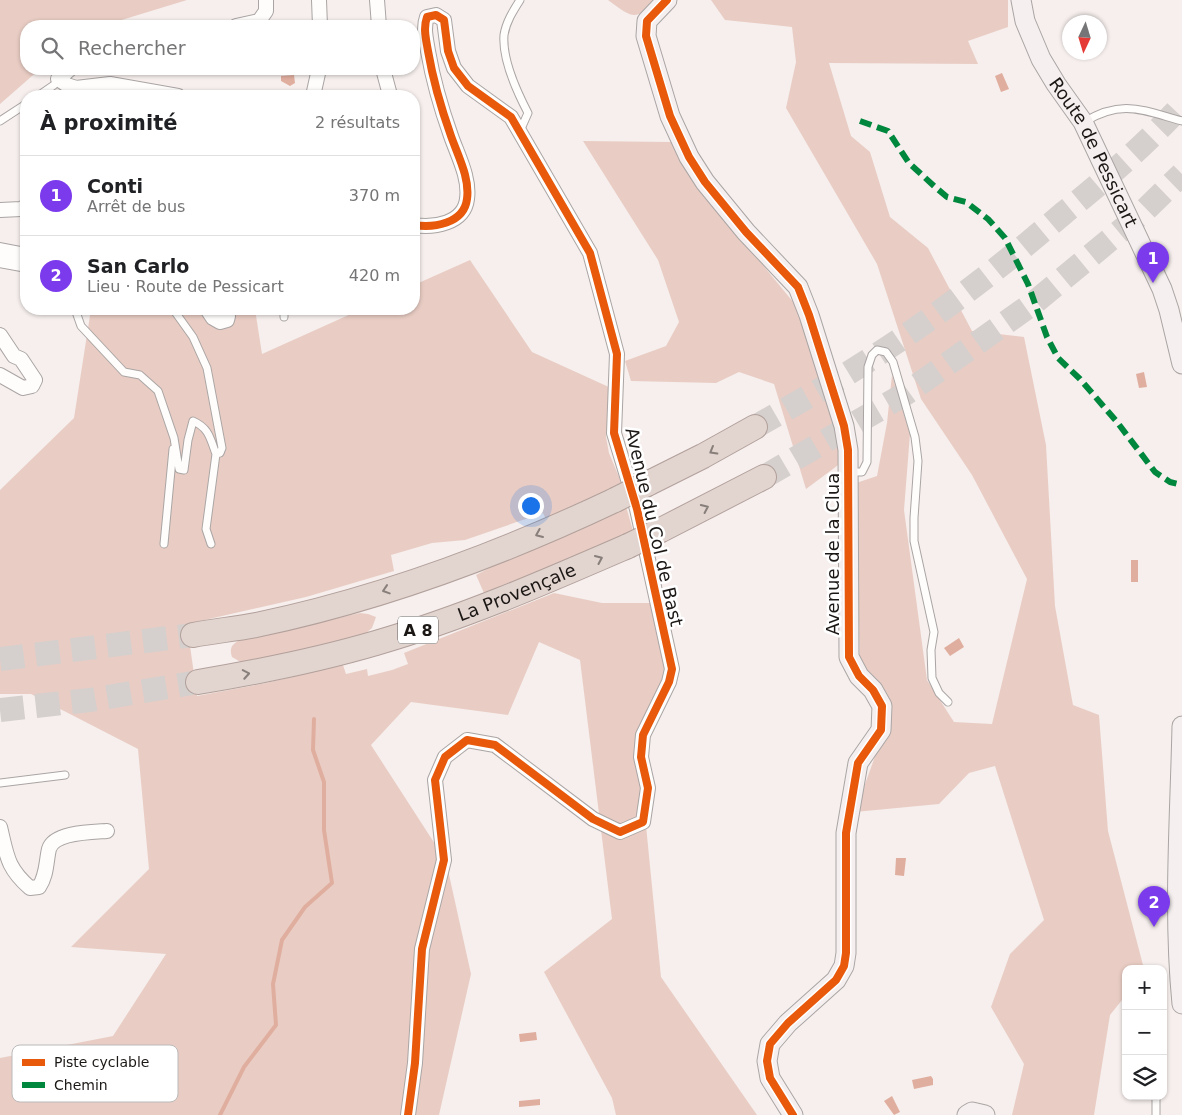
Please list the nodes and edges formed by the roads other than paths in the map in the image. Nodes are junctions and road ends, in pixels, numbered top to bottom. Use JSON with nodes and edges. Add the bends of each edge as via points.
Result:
{"nodes":[{"id":1,"x":266,"y":0,"type":"edge"},
{"id":2,"x":319,"y":0,"type":"edge"},
{"id":3,"x":376,"y":0,"type":"edge"},
{"id":4,"x":520,"y":0,"type":"edge"},
{"id":5,"x":667,"y":0,"type":"edge"},
{"id":6,"x":1021,"y":0,"type":"edge"},
{"id":7,"x":260,"y":20,"type":"edge"},
{"id":8,"x":320,"y":20,"type":"edge"},
{"id":9,"x":378,"y":20,"type":"edge"},
{"id":10,"x":63,"y":75,"type":"edge"},
{"id":11,"x":318,"y":75,"type":"edge"},
{"id":12,"x":385,"y":75,"type":"edge"},
{"id":13,"x":58,"y":79,"type":"junction"},
{"id":14,"x":47,"y":90,"type":"edge"},
{"id":15,"x":144,"y":90,"type":"edge"},
{"id":16,"x":314,"y":90,"type":"edge"},
{"id":17,"x":389,"y":90,"type":"edge"},
{"id":18,"x":20,"y":108,"type":"edge"},
{"id":19,"x":0,"y":121,"type":"edge"},
{"id":20,"x":1182,"y":121,"type":"edge"},
{"id":21,"x":1084,"y":122,"type":"junction"},
{"id":22,"x":520,"y":132,"type":"junction"},
{"id":23,"x":20,"y":209,"type":"edge"},
{"id":24,"x":0,"y":210,"type":"edge"},
{"id":25,"x":420,"y":226,"type":"edge"},
{"id":26,"x":0,"y":250,"type":"edge"},
{"id":27,"x":20,"y":254,"type":"edge"},
{"id":28,"x":0,"y":260,"type":"edge"},
{"id":29,"x":20,"y":264,"type":"edge"},
{"id":30,"x":77,"y":315,"type":"edge"},
{"id":31,"x":177,"y":315,"type":"edge"},
{"id":32,"x":211,"y":315,"type":"edge"},
{"id":33,"x":228,"y":315,"type":"edge"},
{"id":34,"x":0,"y":335,"type":"edge"},
{"id":35,"x":1182,"y":364,"type":"edge"},
{"id":36,"x":0,"y":376,"type":"edge"},
{"id":37,"x":755,"y":427,"type":"tunnel mouth"},
{"id":38,"x":174,"y":438,"type":"junction"},
{"id":39,"x":216,"y":454,"type":"junction"},
{"id":40,"x":848,"y":472,"type":"junction"},
{"id":41,"x":764,"y":477,"type":"tunnel mouth"},
{"id":42,"x":164,"y":544,"type":"dead end"},
{"id":43,"x":210,"y":544,"type":"dead end"},
{"id":44,"x":192,"y":635,"type":"tunnel mouth"},
{"id":45,"x":198,"y":682,"type":"tunnel mouth"},
{"id":46,"x":948,"y":702,"type":"dead end"},
{"id":47,"x":1182,"y":726,"type":"edge"},
{"id":48,"x":65,"y":775,"type":"dead end"},
{"id":49,"x":0,"y":783,"type":"edge"},
{"id":50,"x":0,"y":827,"type":"edge"},
{"id":51,"x":107,"y":831,"type":"dead end"},
{"id":52,"x":1180,"y":885,"type":"edge"},
{"id":53,"x":1182,"y":1004,"type":"edge"},
{"id":54,"x":1156,"y":1100,"type":"edge"},
{"id":55,"x":408,"y":1115,"type":"edge"},
{"id":56,"x":793,"y":1115,"type":"edge"},
{"id":57,"x":966,"y":1115,"type":"edge"},
{"id":58,"x":985,"y":1115,"type":"edge"},
{"id":59,"x":1156,"y":1115,"type":"edge"}],
"edges":[{"from":1,"to":7,"type":"street","via":[[266,11]]},
{"from":2,"to":8,"type":"street"},
{"from":3,"to":9,"type":"street"},
{"from":4,"to":22,"type":"lane","via":[[508,20],[504,36],[513,79],[528,113]]},
{"from":5,"to":40,"type":"street","name":"Avenue de la Clua","via":[[647,21],[646,36],[670,116],[705,182],[798,287],[844,426]]},
{"from":6,"to":21,"type":"street","name":"Route de Pessicart","via":[[1025,21],[1041,59]]},
{"from":10,"to":13,"type":"street"},
{"from":11,"to":16,"type":"street"},
{"from":12,"to":17,"type":"street"},
{"from":13,"to":14,"type":"lane"},
{"from":13,"to":15,"type":"street","via":[[76,88],[110,84]]},
{"from":18,"to":19,"type":"lane"},
{"from":20,"to":21,"type":"lane","via":[[1123,108],[1099,113]]},
{"from":21,"to":35,"type":"street","name":"Route de Pessicart","via":[[1162,289]]},
{"from":22,"to":25,"type":"street","name":"Avenue du Col de Bast","via":[[512,117],[468,86],[454,68],[444,20],[436,15],[427,17],[424,26],[434,82],[465,176],[467,200],[458,215],[448,222]]},
{"from":22,"to":55,"type":"street","name":"Avenue du Col de Bast","via":[[590,253],[617,354],[614,433],[637,509],[672,669],[643,735],[642,758],[648,788],[643,822],[620,832],[593,819],[495,745],[468,740],[445,757],[435,780],[444,860],[422,949],[415,1063]]},
{"from":23,"to":24,"type":"street"},
{"from":26,"to":27,"type":"street"},
{"from":28,"to":29,"type":"street"},
{"from":30,"to":38,"type":"lane","via":[[81,326],[124,372],[140,375],[158,391]]},
{"from":31,"to":39,"type":"lane","via":[[193,337],[207,368],[222,448]]},
{"from":32,"to":33,"type":"street","via":[[220,322],[227,320]]},
{"from":34,"to":36,"type":"street","via":[[35,380],[32,386],[23,388]]},
{"from":37,"to":44,"type":"highway","one_way":true,"bridge":true,"via":[[615,500],[503,549],[416,580],[309,612]]},
{"from":38,"to":39,"type":"lane","via":[[179,469],[184,470],[194,421],[204,426]]},
{"from":38,"to":42,"type":"lane"},
{"from":39,"to":43,"type":"lane","via":[[206,529]]},
{"from":40,"to":46,"type":"lane","via":[[862,472],[867,462],[868,367],[877,350],[886,352],[893,362],[915,437],[918,461],[914,541],[934,632],[932,678]]},
{"from":40,"to":56,"type":"street","name":"Avenue de la Clua","via":[[849,656],[859,676],[873,690],[882,706],[881,730],[858,763],[848,824],[844,966],[836,980],[788,1023],[770,1044],[767,1061],[770,1078]]},
{"from":45,"to":41,"type":"highway","name":"La Provençale","number":"A 8","one_way":true,"bridge":true,"via":[[318,659],[496,602],[628,546]]},
{"from":47,"to":52,"type":"street"},
{"from":48,"to":49,"type":"lane"},
{"from":50,"to":51,"type":"street","via":[[9,864],[30,888],[39,887],[44,879],[50,846],[56,839]]},
{"from":52,"to":53,"type":"street"},
{"from":54,"to":59,"type":"lane"},
{"from":57,"to":58,"type":"street","via":[[972,1112]]}]}
